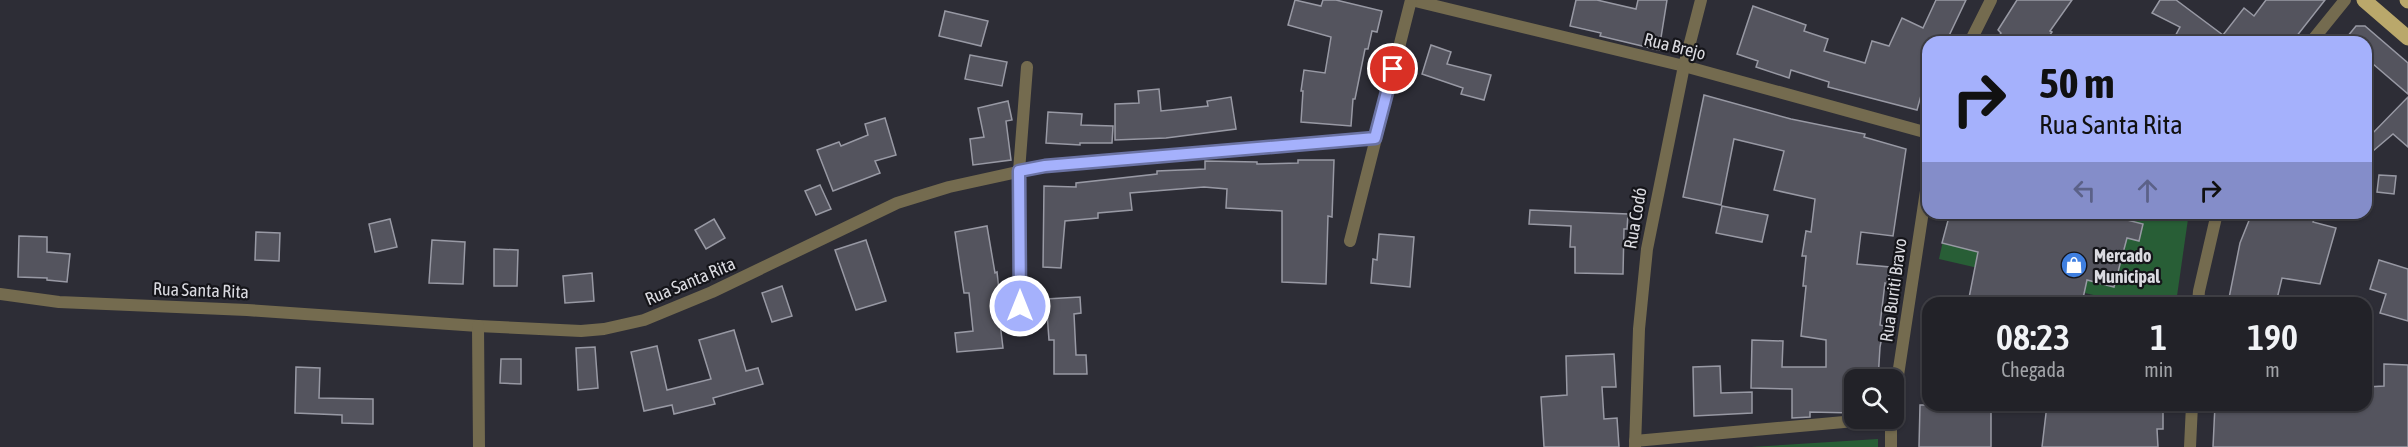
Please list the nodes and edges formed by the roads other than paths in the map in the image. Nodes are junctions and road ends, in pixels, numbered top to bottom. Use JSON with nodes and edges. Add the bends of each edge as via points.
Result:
{"nodes":[{"id":1,"x":1411,"y":0,"type":"edge"},
{"id":2,"x":1701,"y":0,"type":"edge"},
{"id":3,"x":1991,"y":0,"type":"edge"},
{"id":4,"x":2345,"y":0,"type":"edge"},
{"id":5,"x":2364,"y":0,"type":"edge"},
{"id":6,"x":1973,"y":36,"type":"edge"},
{"id":7,"x":2316,"y":36,"type":"edge"},
{"id":8,"x":2408,"y":38,"type":"edge"},
{"id":9,"x":1684,"y":66,"type":"junction"},
{"id":10,"x":1027,"y":67,"type":"dead end"},
{"id":11,"x":1922,"y":131,"type":"edge"},
{"id":12,"x":1375,"y":138,"type":"junction"},
{"id":13,"x":1019,"y":171,"type":"junction"},
{"id":14,"x":1922,"y":217,"type":"edge"},
{"id":15,"x":2216,"y":219,"type":"edge"},
{"id":16,"x":1350,"y":241,"type":"dead end"},
{"id":17,"x":0,"y":294,"type":"edge"},
{"id":18,"x":2198,"y":297,"type":"edge"},
{"id":19,"x":1020,"y":306,"type":"dead end"},
{"id":20,"x":478,"y":327,"type":"junction"},
{"id":21,"x":1899,"y":369,"type":"edge"},
{"id":22,"x":2192,"y":411,"type":"edge"},
{"id":23,"x":1844,"y":423,"type":"edge"},
{"id":24,"x":1890,"y":429,"type":"edge"},
{"id":25,"x":1635,"y":444,"type":"edge"},
{"id":26,"x":479,"y":447,"type":"edge"},
{"id":27,"x":1891,"y":447,"type":"edge"},
{"id":28,"x":2190,"y":447,"type":"edge"}],
"edges":[{"from":1,"to":9,"type":"street","name":"Rua Brejo"},
{"from":1,"to":12,"type":"street"},
{"from":2,"to":9,"type":"street","name":"Rua Codó"},
{"from":3,"to":6,"type":"street"},
{"from":4,"to":7,"type":"street"},
{"from":5,"to":8,"type":"main road"},
{"from":9,"to":11,"type":"street","name":"Rua Brejo"},
{"from":9,"to":25,"type":"street","name":"Rua Codó","via":[[1647,249],[1639,329]]},
{"from":10,"to":13,"type":"street"},
{"from":12,"to":13,"type":"street","name":"Rua Santa Rita"},
{"from":12,"to":16,"type":"street"},
{"from":13,"to":19,"type":"street"},
{"from":13,"to":20,"type":"street","name":"Rua Santa Rita","via":[[897,203],[721,288],[644,320],[581,331]]},
{"from":14,"to":21,"type":"street","name":"Rua Buriti Bravo"},
{"from":15,"to":18,"type":"street"},
{"from":17,"to":20,"type":"street","name":"Rua Santa Rita","via":[[59,302],[247,310]]},
{"from":20,"to":26,"type":"street"},
{"from":22,"to":28,"type":"street"},
{"from":23,"to":25,"type":"street"},
{"from":24,"to":27,"type":"street"}]}
